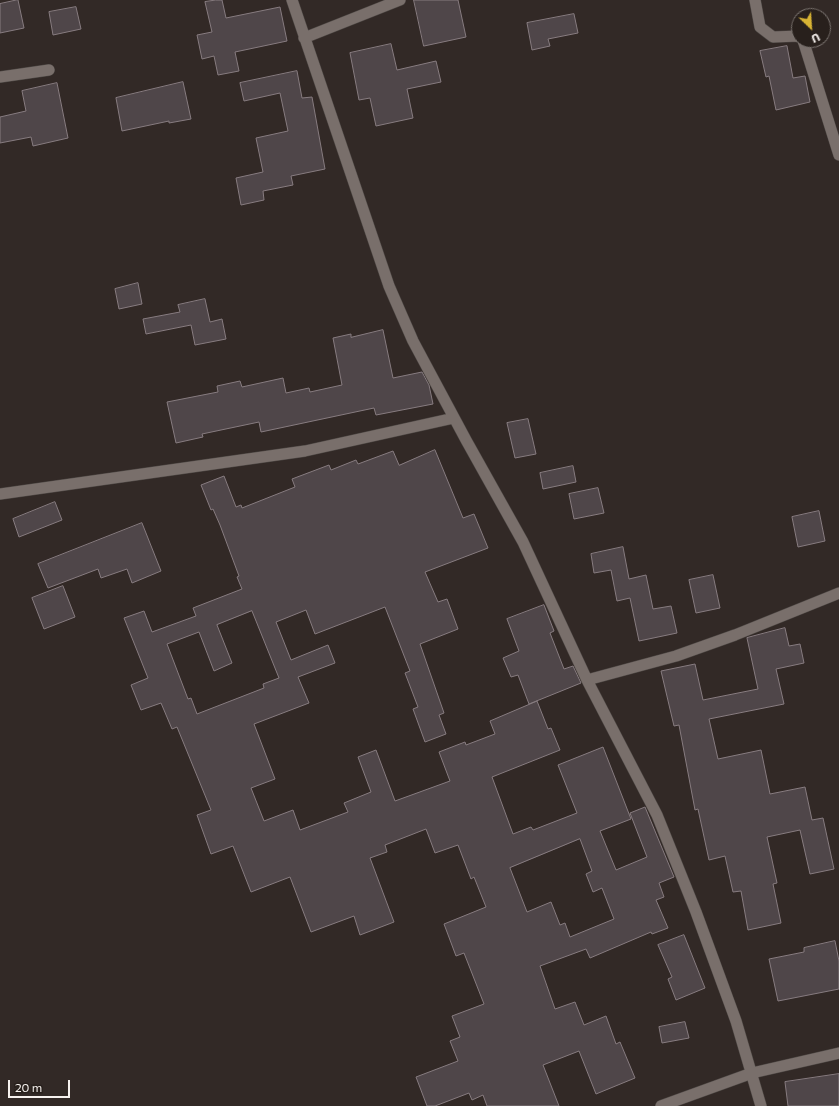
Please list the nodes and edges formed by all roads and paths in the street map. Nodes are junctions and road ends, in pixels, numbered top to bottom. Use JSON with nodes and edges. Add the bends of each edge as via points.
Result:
{"nodes":[{"id":1,"x":292,"y":0,"type":"edge"},
{"id":2,"x":400,"y":0,"type":"edge"},
{"id":3,"x":755,"y":0,"type":"edge"},
{"id":4,"x":791,"y":36,"type":"edge"},
{"id":5,"x":304,"y":38,"type":"junction"},
{"id":6,"x":806,"y":48,"type":"edge"},
{"id":7,"x":49,"y":70,"type":"dead end"},
{"id":8,"x":0,"y":77,"type":"edge"},
{"id":9,"x":836,"y":137,"type":"edge"},
{"id":10,"x":839,"y":155,"type":"edge"},
{"id":11,"x":454,"y":418,"type":"junction"},
{"id":12,"x":0,"y":494,"type":"edge"},
{"id":13,"x":839,"y":593,"type":"edge"},
{"id":14,"x":587,"y":680,"type":"junction"},
{"id":15,"x":839,"y":1053,"type":"edge"},
{"id":16,"x":752,"y":1073,"type":"junction"},
{"id":17,"x":661,"y":1106,"type":"edge"},
{"id":18,"x":761,"y":1106,"type":"edge"}],
"edges":[{"from":1,"to":5,"type":"street"},
{"from":2,"to":5,"type":"street"},
{"from":3,"to":4,"type":"street","via":[[760,27],[773,37]]},
{"from":5,"to":11,"type":"street","via":[[389,286],[413,341]]},
{"from":6,"to":9,"type":"street"},
{"from":7,"to":8,"type":"street"},
{"from":9,"to":10,"type":"street"},
{"from":11,"to":12,"type":"street","via":[[305,451]]},
{"from":11,"to":14,"type":"street","via":[[523,542]]},
{"from":13,"to":14,"type":"street","via":[[676,656]]},
{"from":14,"to":16,"type":"street","via":[[658,815],[699,919]]},
{"from":15,"to":16,"type":"street"},
{"from":16,"to":17,"type":"street"},
{"from":16,"to":18,"type":"street"}]}
